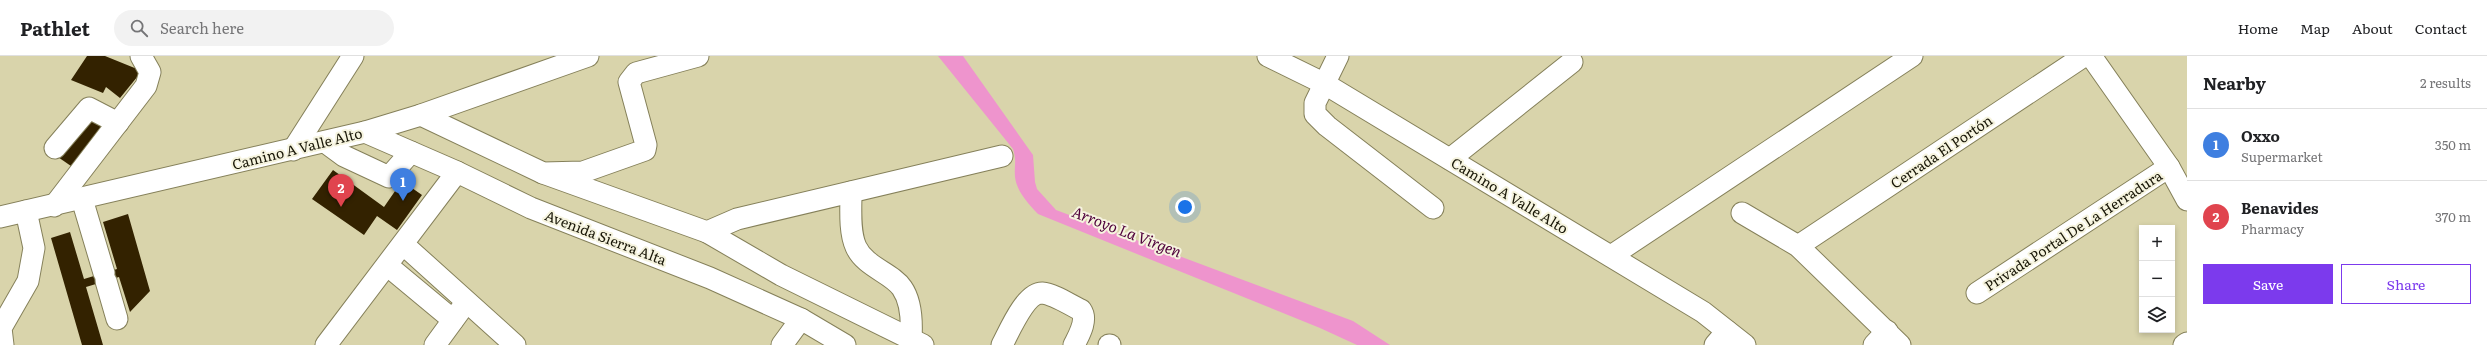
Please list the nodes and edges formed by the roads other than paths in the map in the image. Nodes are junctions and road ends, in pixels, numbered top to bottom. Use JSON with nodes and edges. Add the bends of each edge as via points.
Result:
{"nodes":[{"id":1,"x":141,"y":56,"type":"edge"},
{"id":2,"x":353,"y":56,"type":"edge"},
{"id":3,"x":588,"y":56,"type":"edge"},
{"id":4,"x":698,"y":56,"type":"edge"},
{"id":5,"x":1338,"y":56,"type":"edge"},
{"id":6,"x":1912,"y":56,"type":"edge"},
{"id":7,"x":2084,"y":56,"type":"edge"},
{"id":8,"x":2091,"y":56,"type":"edge"},
{"id":9,"x":1280,"y":59,"type":"edge"},
{"id":10,"x":1572,"y":62,"type":"dead end"},
{"id":11,"x":1325,"y":84,"type":"junction"},
{"id":12,"x":421,"y":115,"type":"junction"},
{"id":13,"x":118,"y":123,"type":"junction"},
{"id":14,"x":365,"y":132,"type":"junction"},
{"id":15,"x":325,"y":142,"type":"junction"},
{"id":16,"x":55,"y":148,"type":"dead end"},
{"id":17,"x":293,"y":150,"type":"junction"},
{"id":18,"x":411,"y":152,"type":"junction"},
{"id":19,"x":1002,"y":156,"type":"dead end"},
{"id":20,"x":1450,"y":159,"type":"junction"},
{"id":21,"x":2169,"y":167,"type":"junction"},
{"id":22,"x":457,"y":172,"type":"junction"},
{"id":23,"x":543,"y":173,"type":"junction"},
{"id":24,"x":851,"y":192,"type":"junction"},
{"id":25,"x":82,"y":199,"type":"junction"},
{"id":26,"x":2187,"y":200,"type":"edge"},
{"id":27,"x":54,"y":206,"type":"junction"},
{"id":28,"x":1434,"y":208,"type":"dead end"},
{"id":29,"x":26,"y":211,"type":"junction"},
{"id":30,"x":1742,"y":213,"type":"dead end"},
{"id":31,"x":0,"y":217,"type":"edge"},
{"id":32,"x":707,"y":232,"type":"junction"},
{"id":33,"x":404,"y":245,"type":"junction"},
{"id":34,"x":1798,"y":246,"type":"junction"},
{"id":35,"x":1611,"y":256,"type":"junction"},
{"id":36,"x":388,"y":266,"type":"junction"},
{"id":37,"x":1977,"y":293,"type":"dead end"},
{"id":38,"x":466,"y":303,"type":"junction"},
{"id":39,"x":117,"y":319,"type":"dead end"},
{"id":40,"x":801,"y":319,"type":"junction"},
{"id":41,"x":453,"y":320,"type":"junction"},
{"id":42,"x":1721,"y":338,"type":"edge"},
{"id":43,"x":1887,"y":340,"type":"edge"},
{"id":44,"x":917,"y":342,"type":"edge"},
{"id":45,"x":2187,"y":343,"type":"edge"},
{"id":46,"x":3,"y":345,"type":"edge"},
{"id":47,"x":326,"y":345,"type":"edge"},
{"id":48,"x":435,"y":345,"type":"edge"},
{"id":49,"x":515,"y":345,"type":"edge"},
{"id":50,"x":782,"y":345,"type":"edge"},
{"id":51,"x":845,"y":345,"type":"edge"},
{"id":52,"x":1002,"y":345,"type":"edge"},
{"id":53,"x":1074,"y":345,"type":"edge"},
{"id":54,"x":1745,"y":345,"type":"edge"},
{"id":55,"x":2184,"y":345,"type":"edge"}],
"edges":[{"from":1,"to":13,"type":"street","via":[[148,65],[150,79]]},
{"from":2,"to":17,"type":"street"},
{"from":3,"to":12,"type":"street","name":"Camino A Valle Alto"},
{"from":4,"to":23,"type":"street","via":[[636,73],[631,77],[629,82],[646,145],[645,150],[583,172]]},
{"from":5,"to":11,"type":"street"},
{"from":6,"to":35,"type":"street"},
{"from":7,"to":34,"type":"street","name":"Cerrada El Portón"},
{"from":8,"to":21,"type":"street"},
{"from":9,"to":11,"type":"street","name":"Camino A Valle Alto"},
{"from":10,"to":20,"type":"street"},
{"from":11,"to":20,"type":"street","name":"Camino A Valle Alto"},
{"from":11,"to":28,"type":"street","via":[[1315,103],[1316,114],[1327,126]]},
{"from":12,"to":14,"type":"street","name":"Camino A Valle Alto"},
{"from":12,"to":23,"type":"street"},
{"from":13,"to":16,"type":"street","via":[[89,108]]},
{"from":13,"to":27,"type":"street"},
{"from":14,"to":15,"type":"street","name":"Camino A Valle Alto"},
{"from":14,"to":18,"type":"street","name":"Avenida Sierra Alta"},
{"from":15,"to":17,"type":"street","name":"Camino A Valle Alto"},
{"from":15,"to":18,"type":"street","via":[[344,156],[389,178]]},
{"from":17,"to":25,"type":"street","name":"Camino A Valle Alto"},
{"from":18,"to":22,"type":"street","name":"Avenida Sierra Alta"},
{"from":19,"to":24,"type":"street"},
{"from":20,"to":35,"type":"street","name":"Camino A Valle Alto"},
{"from":21,"to":26,"type":"street"},
{"from":21,"to":37,"type":"street","name":"Privada Portal De La Herradura"},
{"from":22,"to":33,"type":"street"},
{"from":22,"to":40,"type":"street","name":"Avenida Sierra Alta","via":[[532,208],[703,275]]},
{"from":23,"to":32,"type":"street"},
{"from":24,"to":32,"type":"street","via":[[736,219]]},
{"from":24,"to":44,"type":"street","via":[[856,247],[870,264],[902,287]]},
{"from":25,"to":27,"type":"street","name":"Camino A Valle Alto"},
{"from":25,"to":39,"type":"street"},
{"from":27,"to":29,"type":"street","name":"Camino A Valle Alto"},
{"from":29,"to":31,"type":"street","name":"Camino A Valle Alto"},
{"from":29,"to":46,"type":"street","via":[[34,248],[28,281],[1,328]]},
{"from":30,"to":34,"type":"street"},
{"from":32,"to":44,"type":"street","via":[[781,275]]},
{"from":33,"to":36,"type":"street"},
{"from":33,"to":38,"type":"street"},
{"from":34,"to":43,"type":"street"},
{"from":35,"to":42,"type":"street","name":"Camino A Valle Alto","via":[[1703,312]]},
{"from":36,"to":41,"type":"street"},
{"from":36,"to":47,"type":"street"},
{"from":38,"to":41,"type":"street"},
{"from":38,"to":49,"type":"street"},
{"from":40,"to":50,"type":"street"},
{"from":40,"to":51,"type":"street","name":"Avenida Sierra Alta"},
{"from":41,"to":48,"type":"street"},
{"from":42,"to":54,"type":"street","name":"Camino A Valle Alto"},
{"from":45,"to":55,"type":"street"},
{"from":52,"to":53,"type":"street","via":[[1030,298],[1035,294],[1048,295],[1081,310],[1085,320]]}]}
